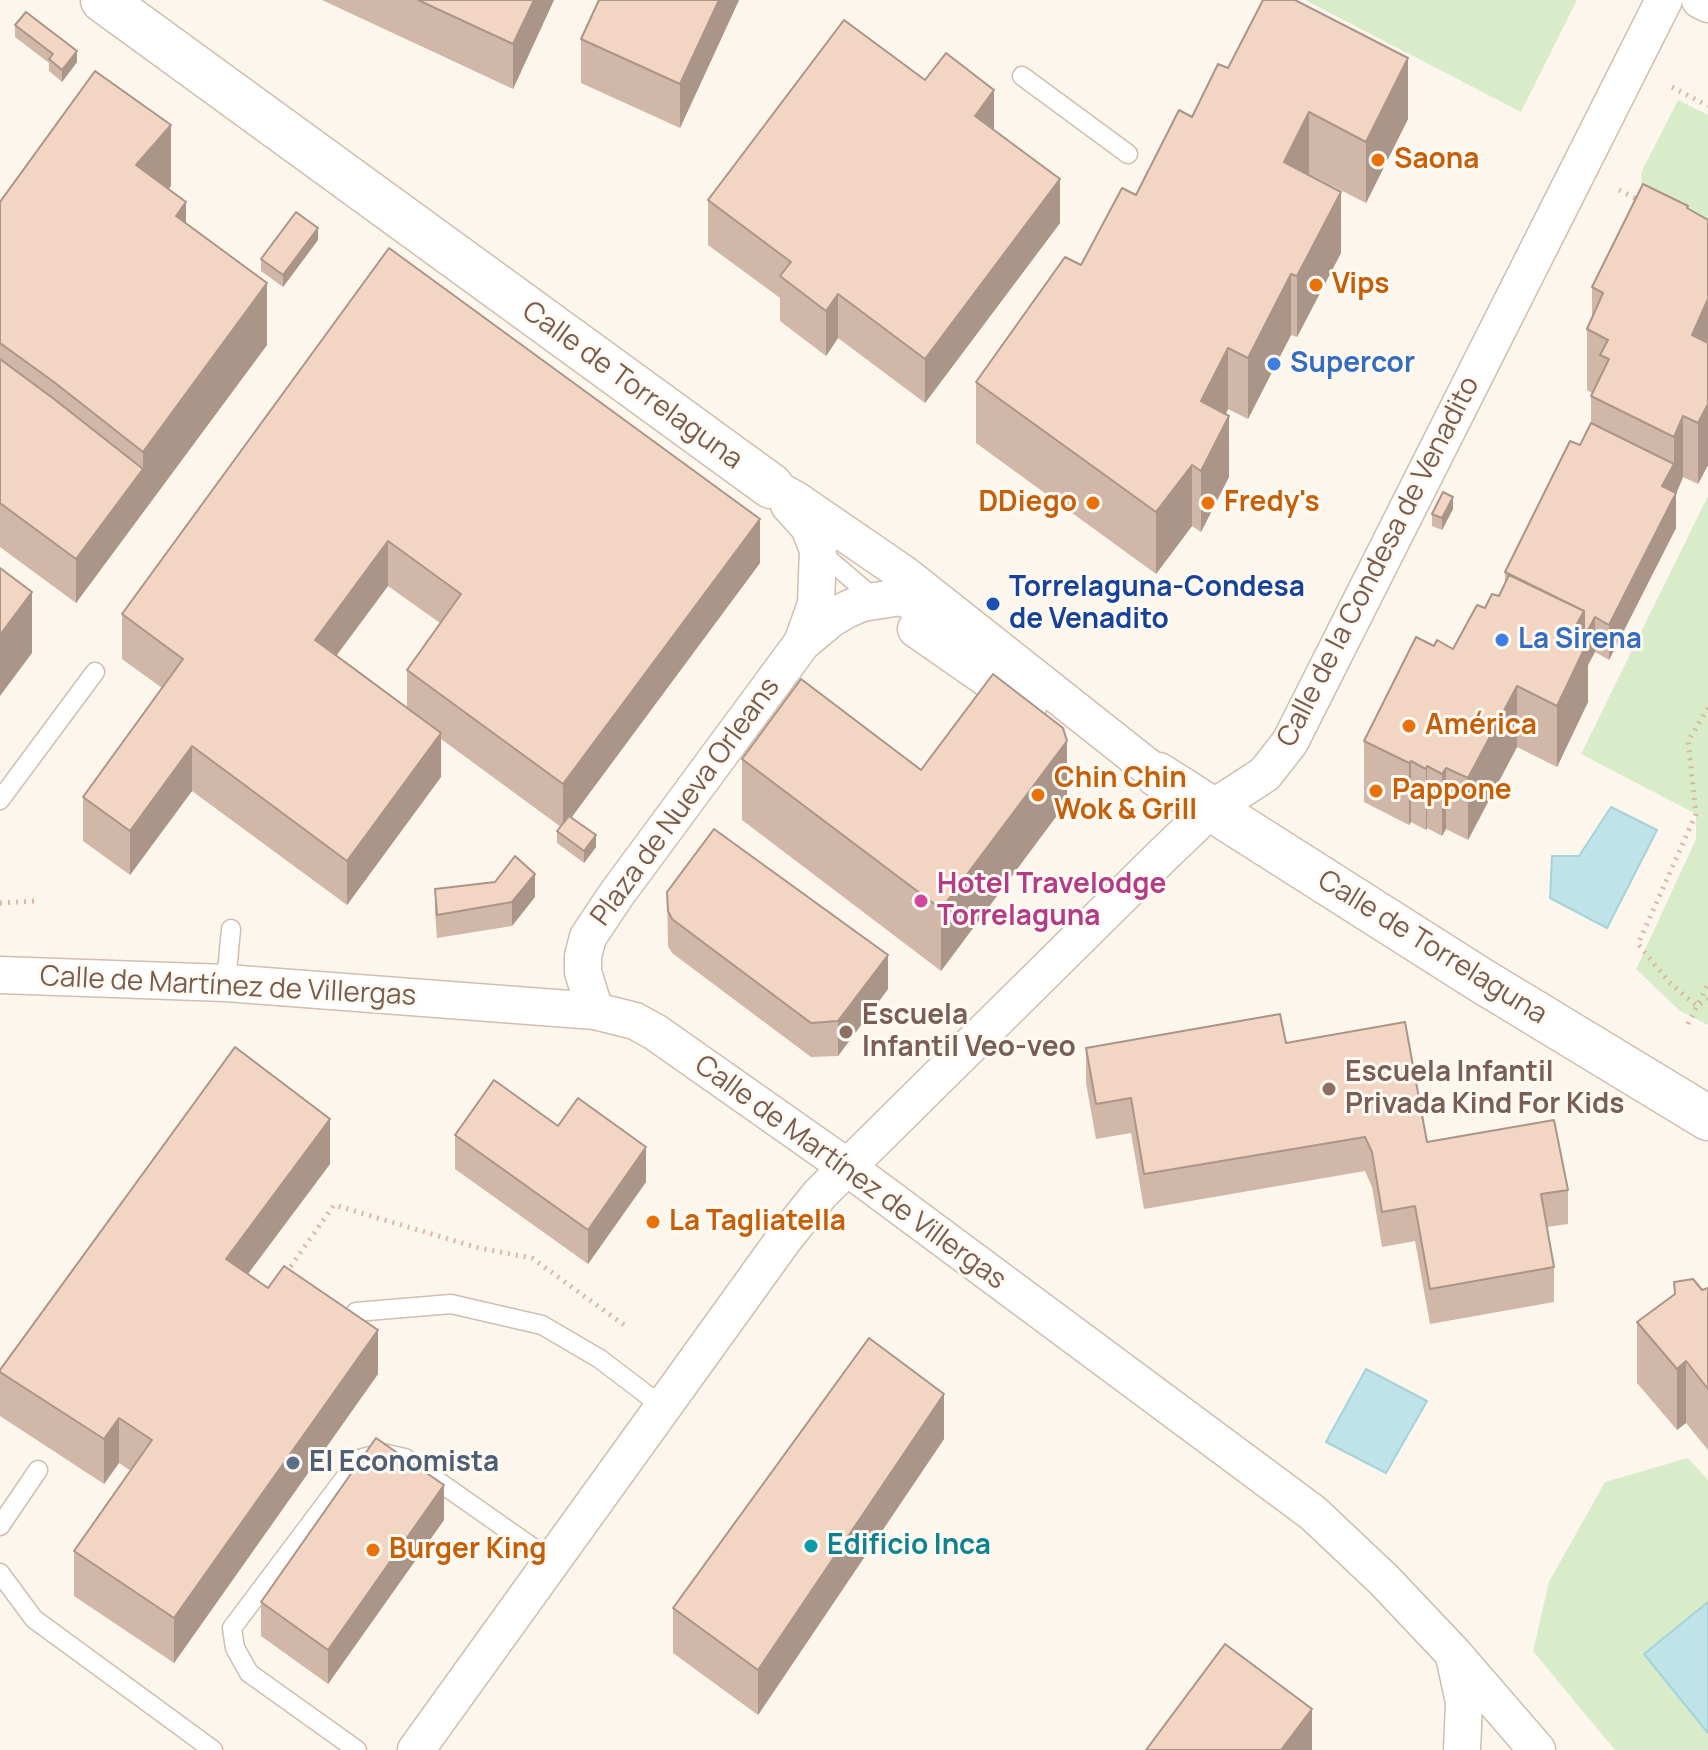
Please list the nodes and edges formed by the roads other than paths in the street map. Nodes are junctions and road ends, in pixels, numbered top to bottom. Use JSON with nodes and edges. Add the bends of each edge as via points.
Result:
{"nodes":[{"id":1,"x":103,"y":0,"type":"edge"},
{"id":2,"x":1664,"y":0,"type":"edge"},
{"id":3,"x":1700,"y":0,"type":"edge"},
{"id":4,"x":1708,"y":4,"type":"edge"},
{"id":5,"x":1022,"y":76,"type":"dead end"},
{"id":6,"x":1128,"y":154,"type":"dead end"},
{"id":7,"x":771,"y":486,"type":"junction"},
{"id":8,"x":818,"y":550,"type":"junction"},
{"id":9,"x":876,"y":600,"type":"junction"},
{"id":10,"x":983,"y":637,"type":"junction"},
{"id":11,"x":802,"y":643,"type":"junction"},
{"id":12,"x":95,"y":672,"type":"dead end"},
{"id":13,"x":1158,"y":775,"type":"junction"},
{"id":14,"x":0,"y":800,"type":"edge"},
{"id":15,"x":1210,"y":810,"type":"junction"},
{"id":16,"x":231,"y":929,"type":"dead end"},
{"id":17,"x":2,"y":977,"type":"edge"},
{"id":18,"x":226,"y":983,"type":"junction"},
{"id":19,"x":595,"y":1011,"type":"junction"},
{"id":20,"x":1708,"y":1118,"type":"edge"},
{"id":21,"x":847,"y":1167,"type":"junction"},
{"id":22,"x":340,"y":1331,"type":"edge"},
{"id":23,"x":663,"y":1407,"type":"junction"},
{"id":24,"x":38,"y":1470,"type":"dead end"},
{"id":25,"x":0,"y":1526,"type":"edge"},
{"id":26,"x":552,"y":1561,"type":"junction"},
{"id":27,"x":0,"y":1573,"type":"edge"},
{"id":28,"x":1454,"y":1654,"type":"junction"},
{"id":29,"x":213,"y":1750,"type":"edge"},
{"id":30,"x":357,"y":1750,"type":"edge"},
{"id":31,"x":416,"y":1750,"type":"edge"},
{"id":32,"x":1462,"y":1750,"type":"edge"},
{"id":33,"x":1537,"y":1750,"type":"edge"}],
"edges":[{"from":1,"to":7,"type":"street","name":"Calle de Torrelaguna"},
{"from":2,"to":15,"type":"street","name":"Calle de la Condesa de Venadito","via":[[1290,742],[1265,774]]},
{"from":3,"to":4,"type":"street"},
{"from":5,"to":6,"type":"lane"},
{"from":7,"to":8,"type":"street","via":[[809,527]]},
{"from":7,"to":10,"type":"street","name":"Calle de Torrelaguna","via":[[892,565]]},
{"from":8,"to":9,"type":"lane"},
{"from":8,"to":11,"type":"street","name":"Plaza de Nueva Orleans","via":[[816,604]]},
{"from":9,"to":10,"type":"street","name":"Plaza de Nueva Orleans","via":[[913,601],[961,633]]},
{"from":9,"to":11,"type":"street","name":"Plaza de Nueva Orleans","via":[[832,618]]},
{"from":9,"to":13,"type":"street","name":"Calle de Torrelaguna","via":[[1097,754]]},
{"from":10,"to":13,"type":"street","name":"Calle de Torrelaguna"},
{"from":11,"to":19,"type":"street","name":"Plaza de Nueva Orleans","via":[[588,937],[583,972]]},
{"from":12,"to":14,"type":"lane"},
{"from":13,"to":15,"type":"street","name":"Calle de Torrelaguna"},
{"from":15,"to":20,"type":"street","name":"Calle de Torrelaguna"},
{"from":15,"to":21,"type":"street","name":"Calle de la Condesa de Venadito"},
{"from":16,"to":18,"type":"lane"},
{"from":17,"to":18,"type":"street","name":"Calle de Martínez de Villergas"},
{"from":18,"to":19,"type":"street","name":"Calle de Martínez de Villergas"},
{"from":19,"to":21,"type":"street","name":"Calle de Martínez de Villergas","via":[[655,1032]]},
{"from":21,"to":23,"type":"street","name":"Calle de la Condesa de Venadito","via":[[784,1239]]},
{"from":21,"to":28,"type":"street","name":"Calle de Martínez de Villergas","via":[[1313,1513]]},
{"from":22,"to":23,"type":"lane","via":[[356,1312],[451,1304],[542,1325],[600,1359]]},
{"from":23,"to":26,"type":"street","name":"Calle de la Condesa de Venadito"},
{"from":24,"to":25,"type":"lane"},
{"from":26,"to":30,"type":"lane","via":[[405,1458],[382,1453],[359,1459],[232,1628],[235,1648],[249,1673]]},
{"from":26,"to":31,"type":"street","name":"Calle de la Condesa de Venadito"},
{"from":27,"to":29,"type":"lane","via":[[34,1619]]},
{"from":28,"to":32,"type":"street","via":[[1464,1702]]},
{"from":28,"to":33,"type":"street","name":"Calle de Martínez de Villergas"}]}
